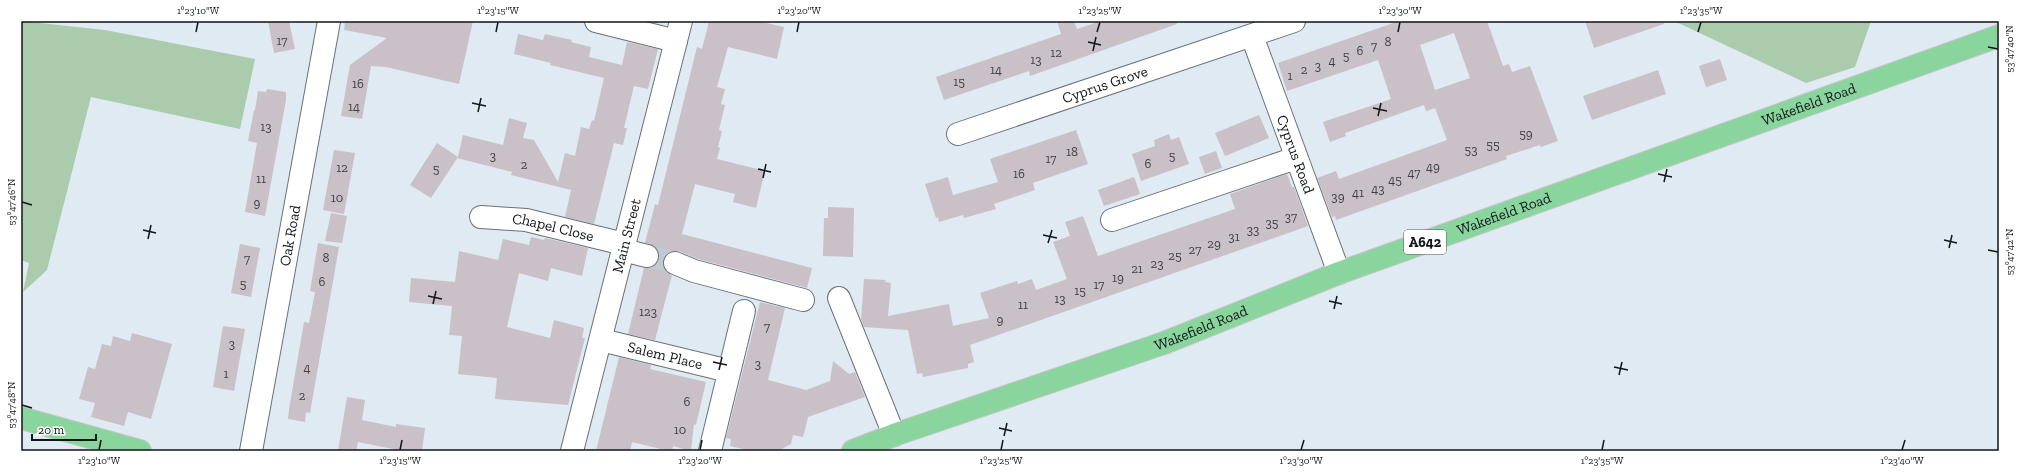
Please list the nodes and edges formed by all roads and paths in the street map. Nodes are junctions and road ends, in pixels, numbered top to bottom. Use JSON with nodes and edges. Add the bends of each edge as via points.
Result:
{"nodes":[{"id":1,"x":329,"y":21,"type":"edge"},
{"id":2,"x":596,"y":21,"type":"edge"},
{"id":3,"x":1294,"y":21,"type":"edge"},
{"id":4,"x":679,"y":31,"type":"edge"},
{"id":5,"x":1252,"y":36,"type":"junction"},
{"id":6,"x":1999,"y":36,"type":"edge"},
{"id":7,"x":958,"y":134,"type":"dead end"},
{"id":8,"x":1296,"y":158,"type":"junction"},
{"id":9,"x":481,"y":217,"type":"dead end"},
{"id":10,"x":1112,"y":220,"type":"dead end"},
{"id":11,"x":623,"y":247,"type":"junction"},
{"id":12,"x":647,"y":256,"type":"tunnel mouth"},
{"id":13,"x":675,"y":264,"type":"tunnel mouth"},
{"id":14,"x":1339,"y":273,"type":"junction"},
{"id":15,"x":839,"y":298,"type":"dead end"},
{"id":16,"x":803,"y":300,"type":"dead end"},
{"id":17,"x":744,"y":310,"type":"dead end"},
{"id":18,"x":601,"y":340,"type":"junction"},
{"id":19,"x":729,"y":371,"type":"junction"},
{"id":20,"x":21,"y":418,"type":"edge"},
{"id":21,"x":894,"y":435,"type":"junction"},
{"id":22,"x":140,"y":451,"type":"edge"},
{"id":23,"x":251,"y":451,"type":"edge"},
{"id":24,"x":572,"y":451,"type":"edge"},
{"id":25,"x":710,"y":451,"type":"edge"},
{"id":26,"x":853,"y":451,"type":"edge"}],
"edges":[{"from":1,"to":23,"type":"street","name":"Oak Road"},
{"from":2,"to":4,"type":"street"},
{"from":3,"to":5,"type":"street","name":"Cyprus Grove"},
{"from":4,"to":11,"type":"street","name":"Main Street"},
{"from":5,"to":7,"type":"street","name":"Cyprus Grove"},
{"from":5,"to":8,"type":"street","name":"Cyprus Road"},
{"from":6,"to":14,"type":"main road","name":"Wakefield Road","number":"A642"},
{"from":8,"to":10,"type":"street"},
{"from":8,"to":14,"type":"street","name":"Cyprus Road"},
{"from":9,"to":11,"type":"street","name":"Chapel Close","via":[[526,220]]},
{"from":11,"to":12,"type":"street","name":"Chapel Close"},
{"from":11,"to":18,"type":"street","name":"Main Street"},
{"from":13,"to":16,"type":"street"},
{"from":14,"to":21,"type":"main road","name":"Wakefield Road","number":"A642","via":[[1164,343]]},
{"from":15,"to":21,"type":"street"},
{"from":17,"to":19,"type":"street"},
{"from":18,"to":19,"type":"street","name":"Salem Place"},
{"from":18,"to":24,"type":"street","name":"Main Street"},
{"from":19,"to":25,"type":"street"},
{"from":20,"to":22,"type":"main road"},
{"from":21,"to":26,"type":"main road","name":"Wakefield Road","number":"A642"}]}
